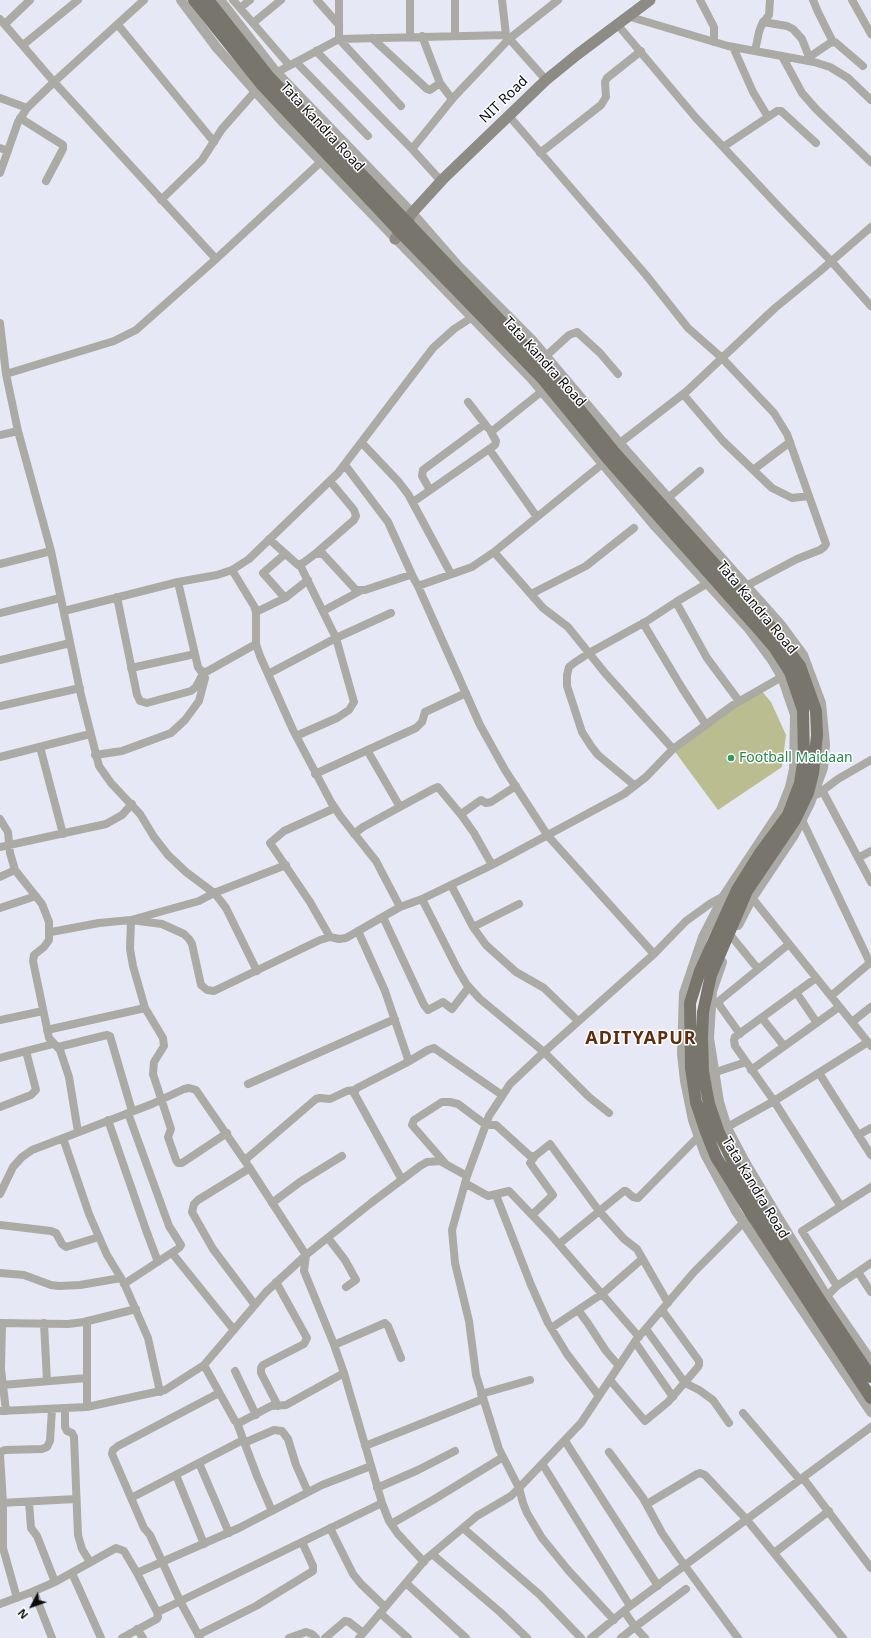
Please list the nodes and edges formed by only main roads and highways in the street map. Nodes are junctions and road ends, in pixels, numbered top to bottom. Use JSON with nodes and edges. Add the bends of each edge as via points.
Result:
{"nodes":[{"id":1,"x":194,"y":0,"type":"edge"},
{"id":2,"x":208,"y":0,"type":"edge"},
{"id":3,"x":650,"y":0,"type":"edge"},
{"id":4,"x":266,"y":81,"type":"junction"},
{"id":5,"x":409,"y":217,"type":"junction"},
{"id":6,"x":397,"y":236,"type":"junction"},
{"id":7,"x":612,"y":454,"type":"junction"},
{"id":8,"x":795,"y":670,"type":"junction"},
{"id":9,"x":745,"y":893,"type":"junction"},
{"id":10,"x":752,"y":1215,"type":"junction"},
{"id":11,"x":871,"y":1377,"type":"edge"},
{"id":12,"x":871,"y":1398,"type":"edge"}],
"edges":[{"from":1,"to":4,"type":"main road","name":"Tata Kandra Road"},
{"from":2,"to":4,"type":"main road","name":"Tata Kandra Road"},
{"from":3,"to":5,"type":"main road","name":"NIT Road","via":[[546,80],[441,181]]},
{"from":4,"to":5,"type":"main road","name":"Tata Kandra Road"},
{"from":4,"to":6,"type":"main road","name":"Tata Kandra Road","via":[[285,117]]},
{"from":5,"to":6,"type":"main road","name":"NIT Road"},
{"from":5,"to":7,"type":"main road","name":"Tata Kandra Road","via":[[550,373]]},
{"from":6,"to":7,"type":"main road","name":"Tata Kandra Road","via":[[545,389],[590,442]]},
{"from":7,"to":8,"type":"main road","name":"Tata Kandra Road"},
{"from":8,"to":9,"type":"main road","name":"Tata Kandra Road","via":[[803,710],[804,757],[800,783],[788,815],[760,853]]},
{"from":8,"to":9,"type":"main road","name":"Tata Kandra Road","via":[[816,711],[814,773],[798,820]]},
{"from":9,"to":10,"type":"main road","name":"Tata Kandra Road","via":[[711,975],[703,1012],[703,1071],[709,1104],[723,1130]]},
{"from":9,"to":10,"type":"main road","name":"Tata Kandra Road","via":[[700,971],[690,1003],[691,1068],[696,1102],[716,1157]]},
{"from":10,"to":11,"type":"main road","name":"Tata Kandra Road","via":[[824,1299]]},
{"from":10,"to":12,"type":"main road","name":"Tata Kandra Road"}]}
